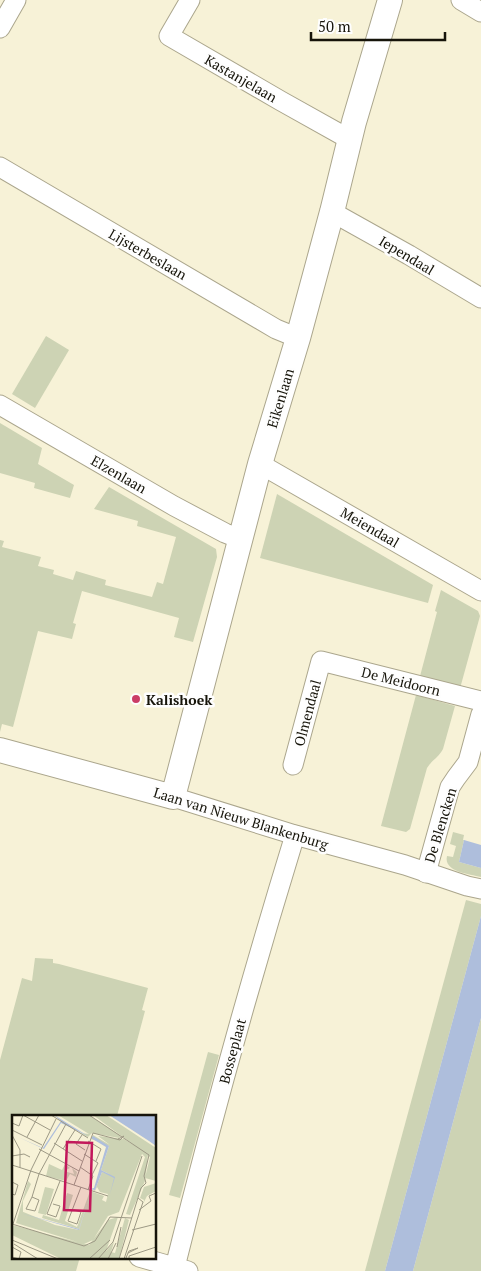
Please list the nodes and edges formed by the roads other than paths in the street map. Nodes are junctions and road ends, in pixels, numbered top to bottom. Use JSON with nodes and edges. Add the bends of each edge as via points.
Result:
{"nodes":[{"id":1,"x":16,"y":0,"type":"edge"},
{"id":2,"x":190,"y":0,"type":"edge"},
{"id":3,"x":390,"y":0,"type":"edge"},
{"id":4,"x":461,"y":0,"type":"edge"},
{"id":5,"x":481,"y":12,"type":"edge"},
{"id":6,"x":0,"y":28,"type":"edge"},
{"id":7,"x":349,"y":139,"type":"junction"},
{"id":8,"x":0,"y":167,"type":"edge"},
{"id":9,"x":332,"y":212,"type":"junction"},
{"id":10,"x":481,"y":298,"type":"edge"},
{"id":11,"x":298,"y":338,"type":"junction"},
{"id":12,"x":0,"y":405,"type":"edge"},
{"id":13,"x":260,"y":464,"type":"junction"},
{"id":14,"x":240,"y":538,"type":"junction"},
{"id":15,"x":481,"y":591,"type":"edge"},
{"id":16,"x":320,"y":661,"type":"joint"},
{"id":17,"x":481,"y":701,"type":"edge"},
{"id":18,"x":481,"y":714,"type":"edge"},
{"id":19,"x":0,"y":750,"type":"edge"},
{"id":20,"x":292,"y":765,"type":"dead end"},
{"id":21,"x":173,"y":797,"type":"junction"},
{"id":22,"x":295,"y":836,"type":"junction"},
{"id":23,"x":426,"y":873,"type":"junction"},
{"id":24,"x":481,"y":889,"type":"edge"},
{"id":25,"x":135,"y":1258,"type":"edge"},
{"id":26,"x":142,"y":1258,"type":"edge"},
{"id":27,"x":181,"y":1269,"type":"edge"},
{"id":28,"x":131,"y":1271,"type":"edge"}],
"edges":[{"from":1,"to":6,"type":"street"},
{"from":2,"to":7,"type":"street","name":"Kastanjelaan","via":[[169,36]]},
{"from":3,"to":7,"type":"street","name":"Eikenlaan"},
{"from":4,"to":5,"type":"street"},
{"from":7,"to":9,"type":"street","name":"Eikenlaan"},
{"from":8,"to":11,"type":"street","name":"Lijsterbeslaan","via":[[276,329]]},
{"from":9,"to":10,"type":"street","name":"Iependaal"},
{"from":9,"to":11,"type":"street","name":"Eikenlaan"},
{"from":11,"to":13,"type":"street","name":"Eikenlaan"},
{"from":12,"to":14,"type":"street","name":"Elzenlaan","via":[[174,506]]},
{"from":13,"to":14,"type":"street","name":"Eikenlaan"},
{"from":13,"to":15,"type":"street","name":"Meiendaal"},
{"from":14,"to":21,"type":"street","name":"Eikenlaan"},
{"from":16,"to":17,"type":"street","name":"De Meidoorn"},
{"from":16,"to":20,"type":"street","name":"Olmendaal"},
{"from":18,"to":23,"type":"street","name":"De Blencken","via":[[468,762],[450,787]]},
{"from":19,"to":21,"type":"street","name":"Laan van Nieuw Blankenburg"},
{"from":21,"to":22,"type":"street","name":"Laan van Nieuw Blankenburg"},
{"from":22,"to":23,"type":"street","name":"Laan van Nieuw Blankenburg"},
{"from":22,"to":27,"type":"street","name":"Bosseplaat","via":[[239,1026]]},
{"from":23,"to":24,"type":"street","name":"Laan van Nieuw Blankenburg"},
{"from":25,"to":28,"type":"street"},
{"from":26,"to":27,"type":"street","name":"Bosseplaat"}]}
